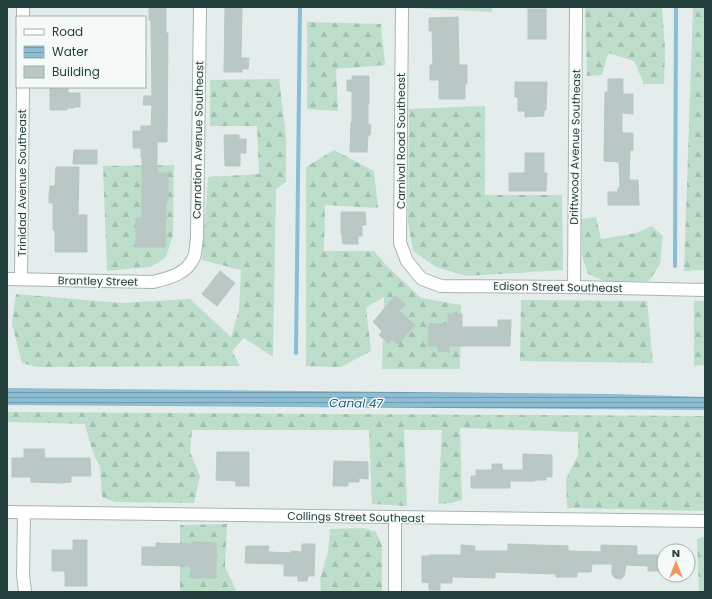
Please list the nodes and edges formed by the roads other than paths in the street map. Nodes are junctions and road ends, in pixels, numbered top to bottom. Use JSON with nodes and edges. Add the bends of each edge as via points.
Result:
{"nodes":[{"id":1,"x":200,"y":7,"type":"edge"},
{"id":2,"x":402,"y":7,"type":"edge"},
{"id":3,"x":576,"y":7,"type":"edge"},
{"id":4,"x":22,"y":88,"type":"edge"},
{"id":5,"x":186,"y":269,"type":"joint"},
{"id":6,"x":415,"y":271,"type":"joint"},
{"id":7,"x":7,"y":279,"type":"edge"},
{"id":8,"x":21,"y":279,"type":"junction"},
{"id":9,"x":574,"y":287,"type":"junction"},
{"id":10,"x":705,"y":290,"type":"edge"},
{"id":11,"x":7,"y":512,"type":"edge"},
{"id":12,"x":24,"y":513,"type":"junction"},
{"id":13,"x":395,"y":518,"type":"junction"},
{"id":14,"x":705,"y":521,"type":"edge"},
{"id":15,"x":25,"y":592,"type":"edge"},
{"id":16,"x":395,"y":592,"type":"edge"}],
"edges":[{"from":1,"to":5,"type":"street","name":"Carnation Avenue Southeast","via":[[197,238],[194,257]]},
{"from":2,"to":6,"type":"street","name":"Carnival Road Southeast","via":[[400,243],[407,261]]},
{"from":3,"to":9,"type":"street","name":"Driftwood Avenue Southeast"},
{"from":4,"to":8,"type":"street","name":"Trinidad Avenue Southeast"},
{"from":5,"to":8,"type":"street","name":"Brantley Street","via":[[170,278],[153,282]]},
{"from":6,"to":9,"type":"street","name":"Edison Street Southeast","via":[[422,279],[441,286]]},
{"from":7,"to":8,"type":"street","name":"Brantley Street"},
{"from":9,"to":10,"type":"street","name":"Edison Street Southeast"},
{"from":11,"to":12,"type":"street","name":"Collings Street Southeast"},
{"from":12,"to":13,"type":"street","name":"Collings Street Southeast"},
{"from":12,"to":15,"type":"street"},
{"from":13,"to":14,"type":"street","name":"Collings Street Southeast"},
{"from":13,"to":16,"type":"street"}]}
